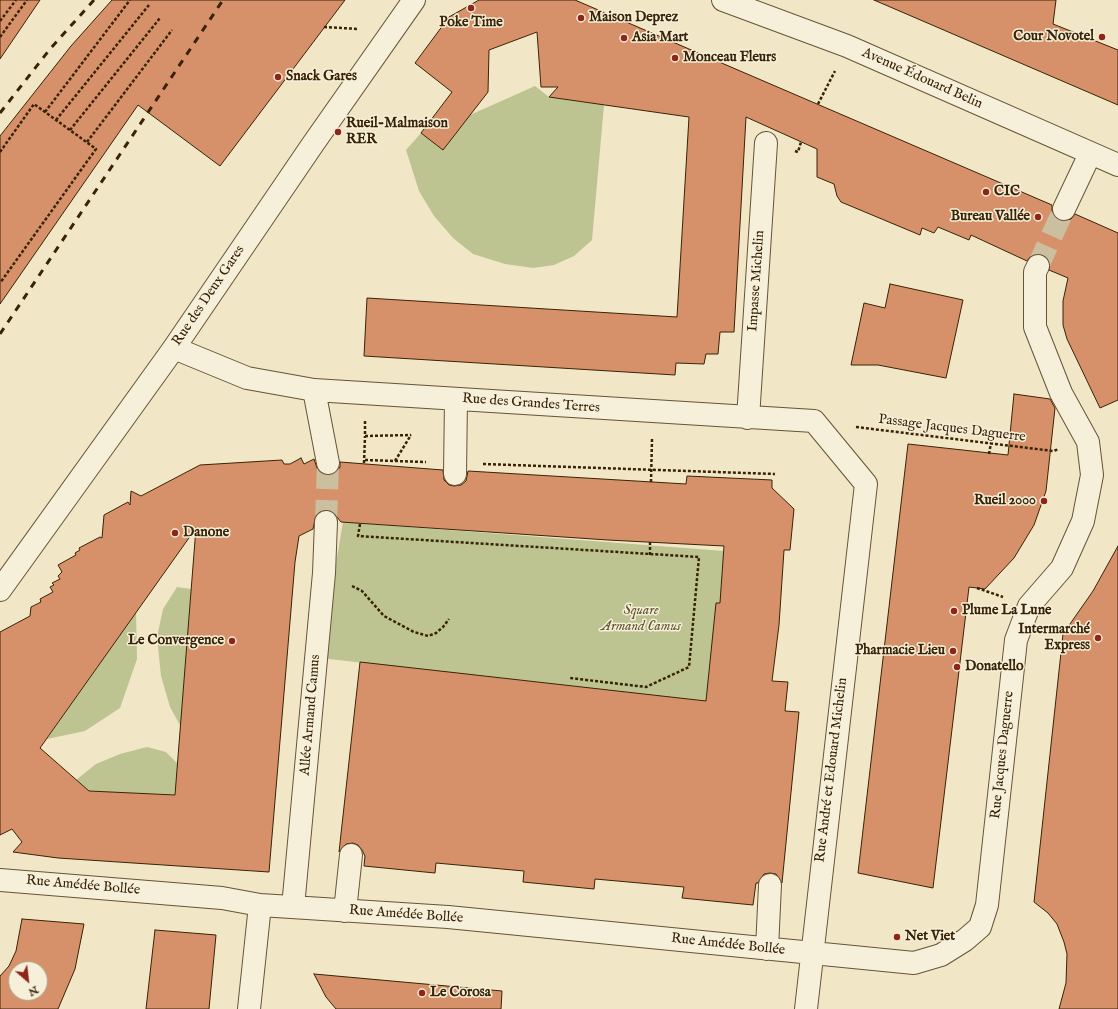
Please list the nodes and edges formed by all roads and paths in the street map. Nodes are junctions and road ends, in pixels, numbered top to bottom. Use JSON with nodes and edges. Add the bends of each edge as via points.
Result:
{"nodes":[{"id":1,"x":16,"y":0,"type":"edge"},
{"id":2,"x":27,"y":0,"type":"edge"},
{"id":3,"x":130,"y":0,"type":"edge"},
{"id":4,"x":414,"y":0,"type":"edge"},
{"id":5,"x":723,"y":0,"type":"edge"},
{"id":6,"x":150,"y":5,"type":"dead end"},
{"id":7,"x":160,"y":18,"type":"dead end"},
{"id":8,"x":0,"y":21,"type":"edge"},
{"id":9,"x":324,"y":27,"type":"dead end"},
{"id":10,"x":172,"y":30,"type":"dead end"},
{"id":11,"x":362,"y":30,"type":"dead end"},
{"id":12,"x":0,"y":37,"type":"edge"},
{"id":13,"x":847,"y":46,"type":"junction"},
{"id":14,"x":818,"y":104,"type":"dead end"},
{"id":15,"x":45,"y":112,"type":"junction"},
{"id":16,"x":56,"y":120,"type":"junction"},
{"id":17,"x":70,"y":130,"type":"junction"},
{"id":18,"x":87,"y":142,"type":"junction"},
{"id":19,"x":801,"y":142,"type":"dead end"},
{"id":20,"x":766,"y":143,"type":"dead end"},
{"id":21,"x":0,"y":152,"type":"edge"},
{"id":22,"x":798,"y":152,"type":"dead end"},
{"id":23,"x":1090,"y":154,"type":"junction"},
{"id":24,"x":1118,"y":166,"type":"edge"},
{"id":25,"x":1064,"y":209,"type":"tunnel mouth"},
{"id":26,"x":1038,"y":266,"type":"tunnel mouth"},
{"id":27,"x":0,"y":283,"type":"edge"},
{"id":28,"x":174,"y":348,"type":"junction"},
{"id":29,"x":314,"y":390,"type":"junction"},
{"id":30,"x":364,"y":393,"type":"junction"},
{"id":31,"x":456,"y":399,"type":"junction"},
{"id":32,"x":653,"y":412,"type":"junction"},
{"id":33,"x":748,"y":418,"type":"junction"},
{"id":34,"x":814,"y":421,"type":"junction"},
{"id":35,"x":365,"y":436,"type":"junction"},
{"id":36,"x":1088,"y":442,"type":"junction"},
{"id":37,"x":991,"y":443,"type":"junction"},
{"id":38,"x":990,"y":454,"type":"dead end"},
{"id":39,"x":396,"y":461,"type":"junction"},
{"id":40,"x":434,"y":462,"type":"dead end"},
{"id":41,"x":328,"y":463,"type":"tunnel mouth"},
{"id":42,"x":481,"y":464,"type":"dead end"},
{"id":43,"x":651,"y":471,"type":"junction"},
{"id":44,"x":455,"y":474,"type":"dead end"},
{"id":45,"x":775,"y":474,"type":"dead end"},
{"id":46,"x":651,"y":482,"type":"dead end"},
{"id":47,"x":326,"y":522,"type":"tunnel mouth"},
{"id":48,"x":360,"y":524,"type":"dead end"},
{"id":49,"x":650,"y":542,"type":"dead end"},
{"id":50,"x":650,"y":555,"type":"junction"},
{"id":51,"x":324,"y":573,"type":"junction"},
{"id":52,"x":0,"y":590,"type":"edge"},
{"id":53,"x":448,"y":619,"type":"dead end"},
{"id":54,"x":570,"y":678,"type":"dead end"},
{"id":55,"x":351,"y":855,"type":"dead end"},
{"id":56,"x":0,"y":880,"type":"edge"},
{"id":57,"x":770,"y":885,"type":"dead end"},
{"id":58,"x":260,"y":905,"type":"junction"},
{"id":59,"x":293,"y":908,"type":"junction"},
{"id":60,"x":345,"y":911,"type":"junction"},
{"id":61,"x":767,"y":949,"type":"junction"},
{"id":62,"x":811,"y":954,"type":"junction"},
{"id":63,"x":249,"y":1009,"type":"edge"},
{"id":64,"x":806,"y":1009,"type":"edge"}],
"edges":[{"from":1,"to":8,"type":"path"},
{"from":2,"to":12,"type":"path"},
{"from":3,"to":15,"type":"path"},
{"from":4,"to":28,"type":"street","name":"Rue des Deux Gares"},
{"from":5,"to":13,"type":"street","name":"Avenue Édouard Belin"},
{"from":6,"to":16,"type":"path"},
{"from":7,"to":17,"type":"path"},
{"from":9,"to":11,"type":"path"},
{"from":10,"to":18,"type":"path"},
{"from":13,"to":14,"type":"path"},
{"from":13,"to":23,"type":"street","name":"Avenue Édouard Belin"},
{"from":15,"to":16,"type":"path"},
{"from":15,"to":21,"type":"path","via":[[34,104]]},
{"from":16,"to":17,"type":"path"},
{"from":17,"to":18,"type":"path"},
{"from":18,"to":27,"type":"path","via":[[96,149]]},
{"from":19,"to":22,"type":"path"},
{"from":20,"to":33,"type":"street","name":"Impasse Michelin"},
{"from":23,"to":24,"type":"street","name":"Avenue Édouard Belin"},
{"from":23,"to":25,"type":"street"},
{"from":26,"to":36,"type":"street","name":"Rue Jacques Daguerre","via":[[1035,272],[1035,327],[1061,393]]},
{"from":28,"to":29,"type":"street","name":"Rue des Grandes Terres","via":[[247,378]]},
{"from":28,"to":52,"type":"street","name":"Rue des Deux Gares"},
{"from":29,"to":30,"type":"street","name":"Rue des Grandes Terres"},
{"from":29,"to":41,"type":"street"},
{"from":30,"to":31,"type":"street","name":"Rue des Grandes Terres"},
{"from":30,"to":35,"type":"path"},
{"from":31,"to":32,"type":"street","name":"Rue des Grandes Terres"},
{"from":31,"to":44,"type":"street"},
{"from":32,"to":33,"type":"street","name":"Rue des Grandes Terres"},
{"from":32,"to":43,"type":"path"},
{"from":33,"to":34,"type":"street","name":"Rue des Grandes Terres"},
{"from":34,"to":37,"type":"path","name":"Passage Jacques Daguerre"},
{"from":34,"to":62,"type":"street","name":"Rue André et Edouard Michelin","via":[[866,484]]},
{"from":35,"to":39,"type":"path","via":[[365,462]]},
{"from":35,"to":39,"type":"path","via":[[411,435]]},
{"from":36,"to":37,"type":"path","name":"Passage Jacques Daguerre","via":[[1053,451]]},
{"from":36,"to":62,"type":"street","name":"Rue Jacques Daguerre","via":[[1092,475],[1083,521],[1062,568],[1029,606],[1016,640],[987,905],[980,927],[941,955],[914,963]]},
{"from":37,"to":38,"type":"path"},
{"from":39,"to":40,"type":"path"},
{"from":42,"to":43,"type":"path"},
{"from":43,"to":45,"type":"path"},
{"from":43,"to":46,"type":"path"},
{"from":47,"to":51,"type":"street","name":"Allée Armand Camus"},
{"from":48,"to":50,"type":"path","via":[[358,536]]},
{"from":49,"to":50,"type":"path"},
{"from":50,"to":54,"type":"path","via":[[699,557],[689,667],[646,687]]},
{"from":51,"to":53,"type":"path","via":[[362,591],[384,616],[414,632],[428,636],[443,627]]},
{"from":51,"to":59,"type":"street","name":"Allée Armand Camus"},
{"from":55,"to":60,"type":"street"},
{"from":56,"to":58,"type":"street","name":"Rue Amédée Bollée","via":[[222,898]]},
{"from":57,"to":61,"type":"street"},
{"from":58,"to":59,"type":"street","name":"Rue Amédée Bollée"},
{"from":58,"to":63,"type":"street"},
{"from":59,"to":60,"type":"street","name":"Rue Amédée Bollée"},
{"from":60,"to":61,"type":"street","name":"Rue Amédée Bollée","via":[[448,917]]},
{"from":61,"to":62,"type":"street","name":"Rue Amédée Bollée"},
{"from":62,"to":64,"type":"street","name":"Rue André et Edouard Michelin"}]}
